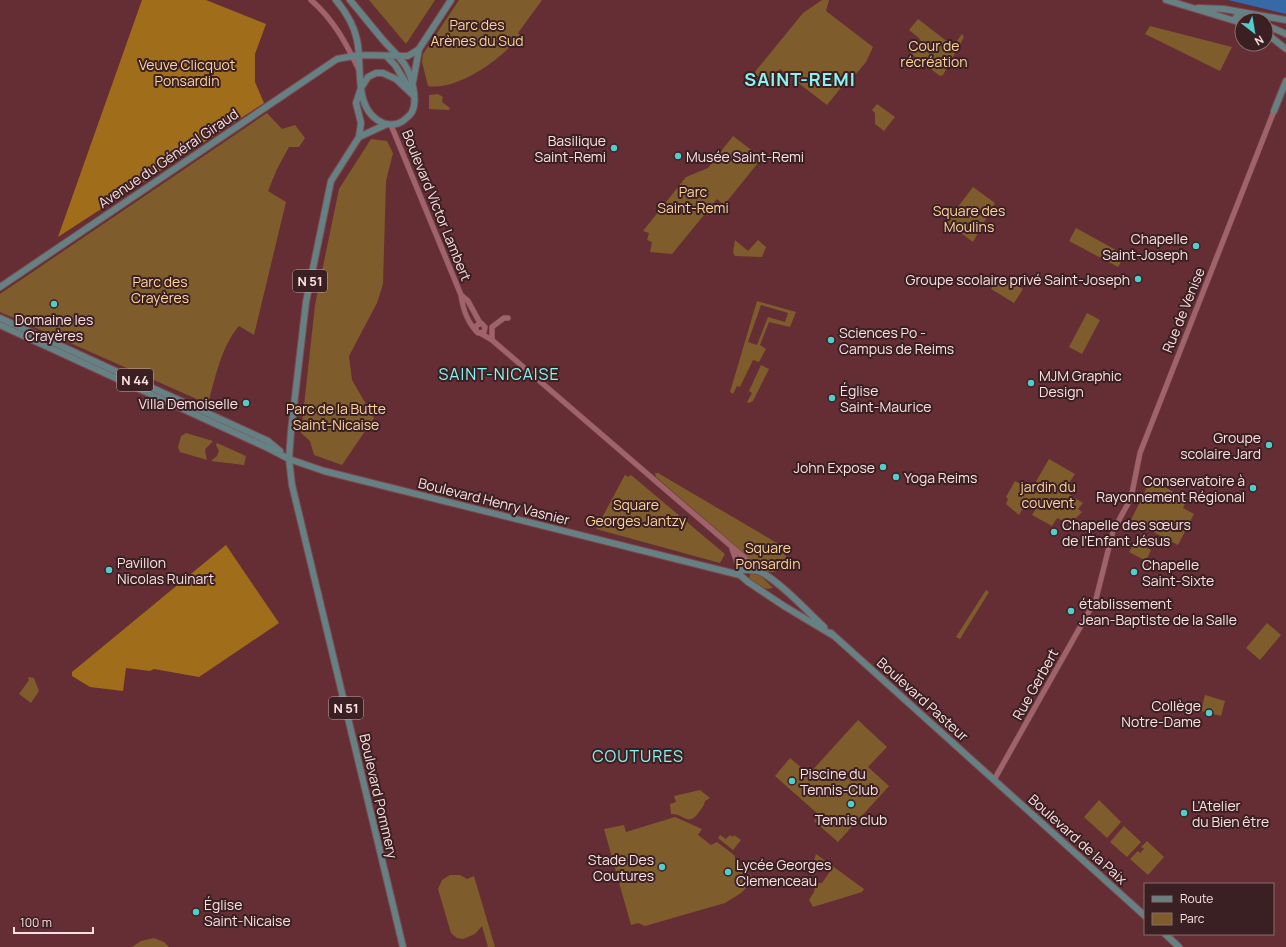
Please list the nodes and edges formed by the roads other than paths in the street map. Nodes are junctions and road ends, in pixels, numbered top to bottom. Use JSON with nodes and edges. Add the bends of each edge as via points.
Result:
{"nodes":[{"id":1,"x":311,"y":0,"type":"edge"},
{"id":2,"x":336,"y":0,"type":"edge"},
{"id":3,"x":350,"y":0,"type":"edge"},
{"id":4,"x":451,"y":0,"type":"edge"},
{"id":5,"x":1166,"y":0,"type":"edge"},
{"id":6,"x":1198,"y":8,"type":"junction"},
{"id":7,"x":1210,"y":8,"type":"junction"},
{"id":8,"x":1234,"y":17,"type":"edge"},
{"id":9,"x":1286,"y":20,"type":"edge"},
{"id":10,"x":1234,"y":21,"type":"edge"},
{"id":11,"x":1274,"y":29,"type":"edge"},
{"id":12,"x":1286,"y":34,"type":"edge"},
{"id":13,"x":1274,"y":39,"type":"edge"},
{"id":14,"x":1274,"y":44,"type":"edge"},
{"id":15,"x":419,"y":49,"type":"junction"},
{"id":16,"x":1286,"y":49,"type":"edge"},
{"id":17,"x":1286,"y":53,"type":"edge"},
{"id":18,"x":356,"y":55,"type":"junction"},
{"id":19,"x":387,"y":57,"type":"junction"},
{"id":20,"x":400,"y":58,"type":"junction"},
{"id":21,"x":395,"y":65,"type":"junction"},
{"id":22,"x":383,"y":73,"type":"junction"},
{"id":23,"x":1286,"y":82,"type":"edge"},
{"id":24,"x":412,"y":86,"type":"junction"},
{"id":25,"x":361,"y":88,"type":"junction"},
{"id":26,"x":414,"y":95,"type":"junction"},
{"id":27,"x":1274,"y":112,"type":"joint"},
{"id":28,"x":389,"y":124,"type":"junction"},
{"id":29,"x":359,"y":137,"type":"junction"},
{"id":30,"x":0,"y":287,"type":"edge"},
{"id":31,"x":461,"y":295,"type":"junction"},
{"id":32,"x":0,"y":318,"type":"edge"},
{"id":33,"x":508,"y":318,"type":"dead end"},
{"id":34,"x":480,"y":323,"type":"junction"},
{"id":35,"x":0,"y":325,"type":"edge"},
{"id":36,"x":485,"y":328,"type":"junction"},
{"id":37,"x":478,"y":332,"type":"junction"},
{"id":38,"x":492,"y":340,"type":"junction"},
{"id":39,"x":290,"y":459,"type":"junction"},
{"id":40,"x":732,"y":548,"type":"junction"},
{"id":41,"x":761,"y":572,"type":"junction"},
{"id":42,"x":740,"y":573,"type":"junction"},
{"id":43,"x":1096,"y":598,"type":"joint"},
{"id":44,"x":784,"y":606,"type":"joint"},
{"id":45,"x":834,"y":636,"type":"junction"},
{"id":46,"x":994,"y":780,"type":"junction"},
{"id":47,"x":1144,"y":915,"type":"edge"},
{"id":48,"x":1166,"y":935,"type":"edge"},
{"id":49,"x":403,"y":947,"type":"edge"},
{"id":50,"x":1179,"y":947,"type":"edge"}],
"edges":[{"from":1,"to":18,"type":"street","via":[[323,11]]},
{"from":2,"to":18,"type":"main road","via":[[352,24],[357,41]]},
{"from":3,"to":20,"type":"main road"},
{"from":4,"to":15,"type":"main road"},
{"from":5,"to":6,"type":"main road"},
{"from":6,"to":7,"type":"main road"},
{"from":6,"to":10,"type":"main road"},
{"from":7,"to":8,"type":"main road"},
{"from":7,"to":9,"type":"main road"},
{"from":11,"to":12,"type":"main road"},
{"from":13,"to":16,"type":"main road"},
{"from":14,"to":17,"type":"main road"},
{"from":15,"to":20,"type":"main road"},
{"from":15,"to":24,"type":"main road"},
{"from":18,"to":19,"type":"main road"},
{"from":18,"to":25,"type":"main road"},
{"from":18,"to":30,"type":"main road","name":"Avenue du Général Giraud","via":[[337,59]]},
{"from":19,"to":20,"type":"main road"},
{"from":19,"to":21,"type":"main road"},
{"from":20,"to":21,"type":"main road"},
{"from":20,"to":24,"type":"main road","via":[[409,73]]},
{"from":21,"to":22,"type":"main road"},
{"from":21,"to":26,"type":"main road"},
{"from":22,"to":25,"type":"main road","via":[[372,75]]},
{"from":22,"to":26,"type":"main road","via":[[396,79]]},
{"from":23,"to":27,"type":"main road","name":"Rue de Venise"},
{"from":24,"to":26,"type":"main road"},
{"from":25,"to":28,"type":"main road","via":[[368,111],[374,118]]},
{"from":25,"to":29,"type":"main road","via":[[356,103],[361,123]]},
{"from":26,"to":28,"type":"main road","via":[[412,112],[401,122]]},
{"from":27,"to":43,"type":"street","name":"Rue de Venise","via":[[1139,457],[1131,498],[1113,531]]},
{"from":28,"to":29,"type":"main road"},
{"from":28,"to":31,"type":"street","name":"Boulevard Victor Lambert"},
{"from":29,"to":39,"type":"main road","number":"N 51","via":[[331,181],[326,203],[306,302]]},
{"from":31,"to":34,"type":"street","via":[[468,301]]},
{"from":31,"to":37,"type":"street","via":[[465,315]]},
{"from":32,"to":39,"type":"main road","name":"Boulevard Henry Vasnier","number":"N 44","via":[[268,441]]},
{"from":33,"to":38,"type":"street","via":[[492,327]]},
{"from":34,"to":36,"type":"street"},
{"from":34,"to":37,"type":"street","via":[[476,326]]},
{"from":35,"to":39,"type":"main road","name":"Boulevard Henry Vasnier","number":"N 44"},
{"from":36,"to":37,"type":"street","via":[[484,332]]},
{"from":36,"to":38,"type":"street"},
{"from":37,"to":38,"type":"street"},
{"from":38,"to":40,"type":"street"},
{"from":39,"to":42,"type":"main road","name":"Boulevard Henry Vasnier","number":"N 44","via":[[324,471]]},
{"from":39,"to":49,"type":"main road","name":"Boulevard Pommery","number":"N 51","via":[[292,488]]},
{"from":40,"to":41,"type":"street"},
{"from":40,"to":42,"type":"street"},
{"from":41,"to":42,"type":"main road","name":"Boulevard Henry Vasnier","number":"N 44","via":[[753,569]]},
{"from":41,"to":45,"type":"main road","name":"Boulevard Pasteur"},
{"from":42,"to":44,"type":"main road","name":"Boulevard Henry Vasnier","number":"N 44","via":[[748,582]]},
{"from":43,"to":46,"type":"street","name":"Rue Gerbert"},
{"from":44,"to":45,"type":"main road","name":"Boulevard Pasteur","number":"N 44"},
{"from":45,"to":46,"type":"main road","name":"Boulevard Pasteur"},
{"from":46,"to":47,"type":"main road","name":"Boulevard de la Paix"},
{"from":48,"to":50,"type":"main road"}]}
